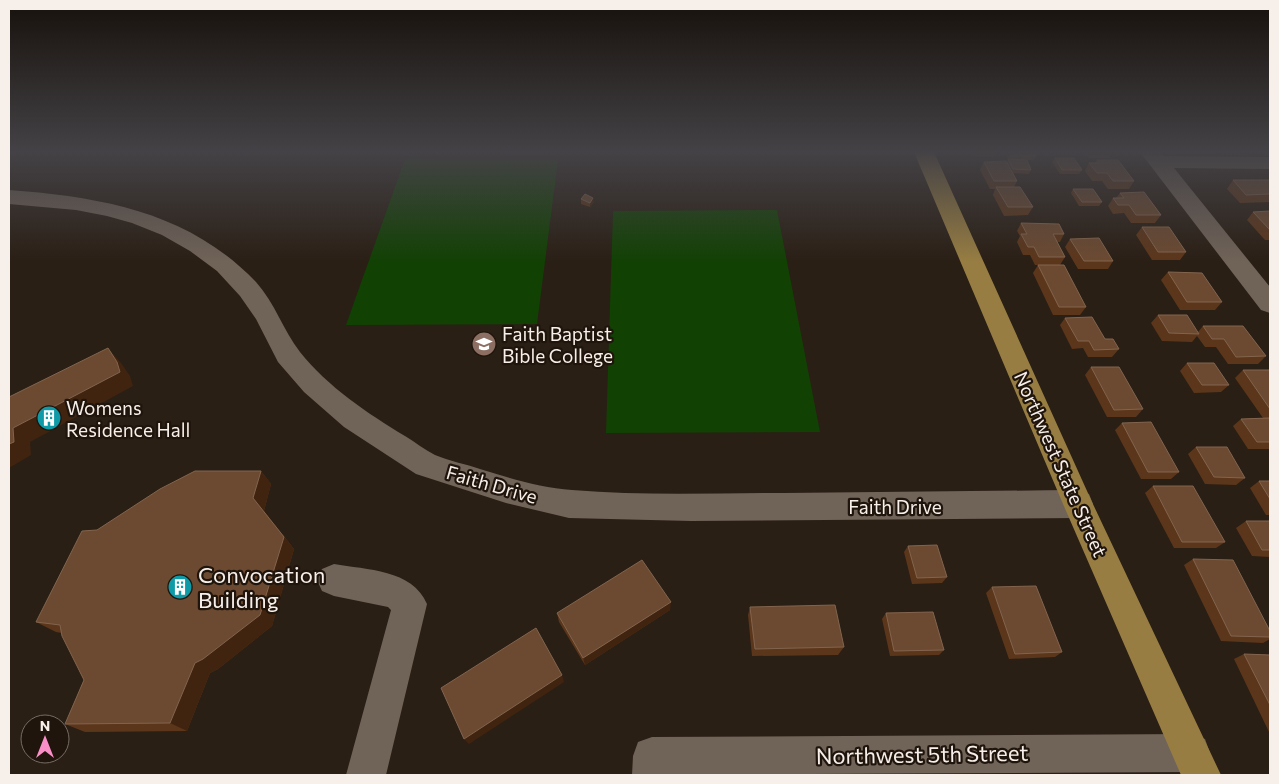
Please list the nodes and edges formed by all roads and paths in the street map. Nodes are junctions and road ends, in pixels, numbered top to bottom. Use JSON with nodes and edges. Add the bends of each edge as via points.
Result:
{"nodes":[{"id":1,"x":940,"y":189,"type":"edge"},
{"id":2,"x":1179,"y":189,"type":"edge"},
{"id":3,"x":9,"y":197,"type":"edge"},
{"id":4,"x":1270,"y":304,"type":"edge"},
{"id":5,"x":1078,"y":504,"type":"junction"},
{"id":6,"x":334,"y":580,"type":"dead end"},
{"id":7,"x":1196,"y":764,"type":"edge"},
{"id":8,"x":652,"y":766,"type":"edge"},
{"id":9,"x":366,"y":775,"type":"edge"}],
"edges":[{"from":1,"to":5,"type":"main road","name":"Northwest State Street"},
{"from":2,"to":4,"type":"street"},
{"from":3,"to":5,"type":"street","name":"Faith Drive","via":[[109,208],[152,222],[206,250],[250,292],[287,355],[354,419],[427,465],[506,490],[569,504],[691,507]]},
{"from":5,"to":7,"type":"main road","name":"Northwest State Street"},
{"from":6,"to":9,"type":"street","via":[[396,592],[410,604]]},
{"from":7,"to":8,"type":"street","name":"Northwest 5th Street"}]}
